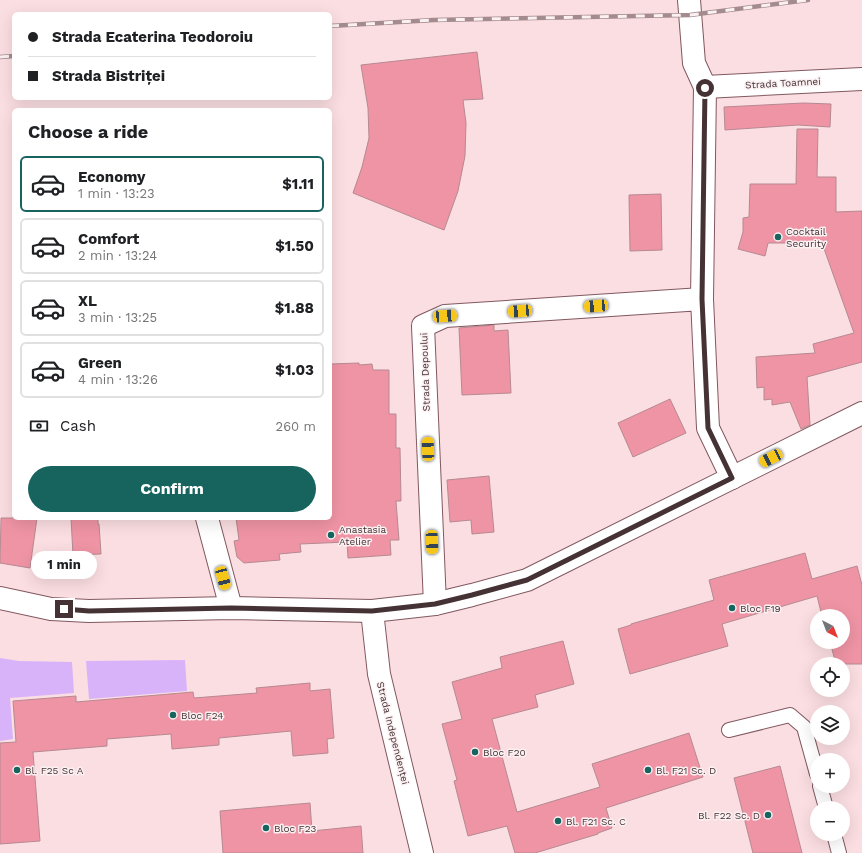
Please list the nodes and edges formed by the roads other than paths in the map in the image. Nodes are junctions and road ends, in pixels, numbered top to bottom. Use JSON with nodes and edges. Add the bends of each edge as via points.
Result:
{"nodes":[{"id":1,"x":689,"y":0,"type":"edge"},
{"id":2,"x":862,"y":79,"type":"edge"},
{"id":3,"x":705,"y":88,"type":"junction"},
{"id":4,"x":702,"y":299,"type":"junction"},
{"id":5,"x":862,"y":413,"type":"edge"},
{"id":6,"x":732,"y":478,"type":"junction"},
{"id":7,"x":208,"y":520,"type":"edge"},
{"id":8,"x":0,"y":598,"type":"edge"},
{"id":9,"x":435,"y":604,"type":"junction"},
{"id":10,"x":231,"y":608,"type":"junction"},
{"id":11,"x":372,"y":611,"type":"junction"},
{"id":12,"x":729,"y":730,"type":"dead end"},
{"id":13,"x":811,"y":753,"type":"edge"},
{"id":14,"x":836,"y":841,"type":"edge"},
{"id":15,"x":422,"y":853,"type":"edge"},
{"id":16,"x":839,"y":853,"type":"edge"}],
"edges":[{"from":1,"to":3,"type":"street","via":[[694,63]]},
{"from":2,"to":3,"type":"street","name":"Strada Toamnei"},
{"from":3,"to":4,"type":"street"},
{"from":4,"to":6,"type":"street","via":[[708,428]]},
{"from":4,"to":9,"type":"street","name":"Strada Depoului","via":[[445,316],[424,326]]},
{"from":5,"to":6,"type":"street"},
{"from":6,"to":9,"type":"street","via":[[527,580]]},
{"from":7,"to":10,"type":"street"},
{"from":8,"to":10,"type":"street","via":[[51,609],[89,611]]},
{"from":9,"to":11,"type":"street"},
{"from":10,"to":11,"type":"street"},
{"from":11,"to":15,"type":"street","name":"Strada Independenței","via":[[379,674]]},
{"from":12,"to":13,"type":"lane","via":[[790,715],[804,727]]},
{"from":14,"to":16,"type":"lane"}]}
